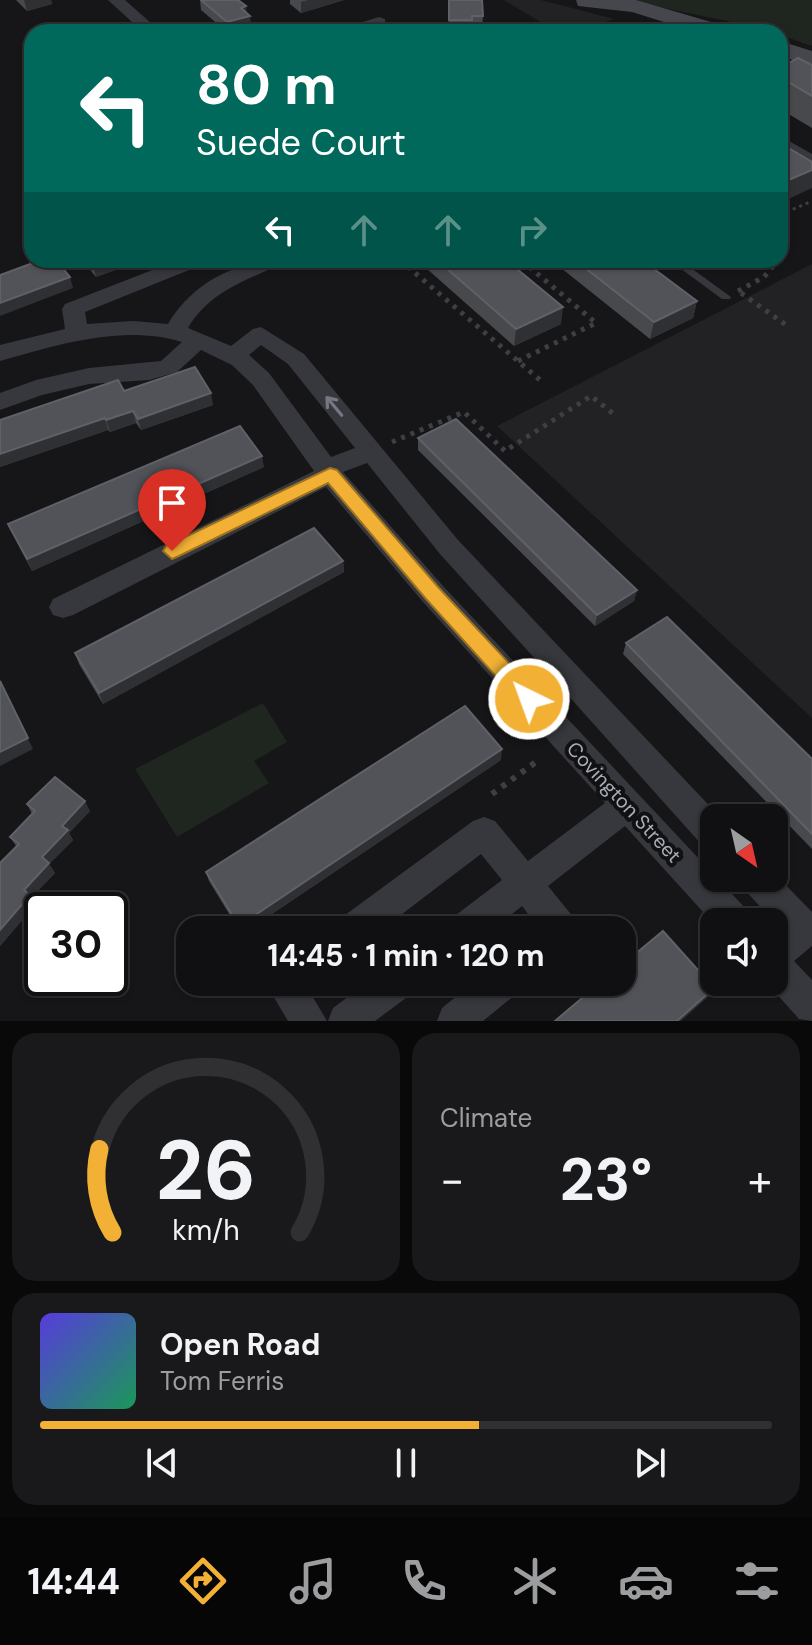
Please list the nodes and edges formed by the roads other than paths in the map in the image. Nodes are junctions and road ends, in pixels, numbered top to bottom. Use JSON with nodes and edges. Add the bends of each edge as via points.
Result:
{"nodes":[{"id":1,"x":116,"y":0,"type":"edge"},
{"id":2,"x":585,"y":0,"type":"edge"},
{"id":3,"x":379,"y":22,"type":"dead end"},
{"id":4,"x":144,"y":24,"type":"edge"},
{"id":5,"x":372,"y":24,"type":"edge"},
{"id":6,"x":663,"y":24,"type":"edge"},
{"id":7,"x":788,"y":51,"type":"edge"},
{"id":8,"x":812,"y":59,"type":"edge"},
{"id":9,"x":788,"y":144,"type":"edge"},
{"id":10,"x":812,"y":146,"type":"edge"},
{"id":11,"x":800,"y":151,"type":"junction"},
{"id":12,"x":812,"y":158,"type":"edge"},
{"id":13,"x":177,"y":268,"type":"edge"},
{"id":14,"x":258,"y":268,"type":"edge"},
{"id":15,"x":685,"y":268,"type":"edge"},
{"id":16,"x":726,"y":297,"type":"road end"},
{"id":17,"x":77,"y":333,"type":"junction"},
{"id":18,"x":187,"y":336,"type":"junction"},
{"id":19,"x":0,"y":353,"type":"edge"},
{"id":20,"x":233,"y":356,"type":"junction"},
{"id":21,"x":0,"y":402,"type":"edge"},
{"id":22,"x":381,"y":447,"type":"junction"},
{"id":23,"x":329,"y":472,"type":"junction"},
{"id":24,"x":63,"y":607,"type":"dead end"},
{"id":25,"x":568,"y":675,"type":"junction"},
{"id":26,"x":529,"y":699,"type":"junction"},
{"id":27,"x":627,"y":805,"type":"junction"},
{"id":28,"x":700,"y":819,"type":"edge"},
{"id":29,"x":524,"y":884,"type":"junction"},
{"id":30,"x":769,"y":892,"type":"edge"},
{"id":31,"x":722,"y":908,"type":"edge"},
{"id":32,"x":372,"y":916,"type":"edge"},
{"id":33,"x":482,"y":916,"type":"edge"},
{"id":34,"x":550,"y":916,"type":"edge"},
{"id":35,"x":808,"y":933,"type":"edge"},
{"id":36,"x":788,"y":946,"type":"edge"},
{"id":37,"x":788,"y":980,"type":"edge"},
{"id":38,"x":292,"y":996,"type":"edge"},
{"id":39,"x":379,"y":996,"type":"edge"},
{"id":40,"x":485,"y":996,"type":"edge"},
{"id":41,"x":812,"y":1006,"type":"edge"},
{"id":42,"x":309,"y":1021,"type":"edge"},
{"id":43,"x":346,"y":1021,"type":"edge"},
{"id":44,"x":455,"y":1021,"type":"edge"}],
"edges":[{"from":1,"to":4,"type":"street"},
{"from":2,"to":6,"type":"main road"},
{"from":3,"to":5,"type":"street"},
{"from":7,"to":8,"type":"main road"},
{"from":9,"to":11,"type":"lane"},
{"from":10,"to":11,"type":"lane"},
{"from":11,"to":12,"type":"lane"},
{"from":13,"to":17,"type":"street","via":[[73,309]]},
{"from":14,"to":18,"type":"street","via":[[200,295],[185,311]]},
{"from":15,"to":16,"type":"lane"},
{"from":17,"to":18,"type":"street","name":"Covington Street","via":[[133,328]]},
{"from":17,"to":19,"type":"street","name":"Covington Street"},
{"from":18,"to":20,"type":"street","name":"Covington Street"},
{"from":18,"to":21,"type":"street","via":[[169,367],[89,376]]},
{"from":22,"to":20,"type":"street","one_way":true,"via":[[296,359],[261,334]]},
{"from":20,"to":23,"type":"street","name":"Covington Street","via":[[261,379]]},
{"from":22,"to":23,"type":"street"},
{"from":22,"to":25,"type":"street","via":[[449,547]]},
{"from":23,"to":24,"type":"street"},
{"from":23,"to":26,"type":"street","name":"Covington Street"},
{"from":25,"to":26,"type":"street"},
{"from":25,"to":28,"type":"street"},
{"from":26,"to":27,"type":"street","name":"Covington Street"},
{"from":27,"to":29,"type":"street"},
{"from":27,"to":31,"type":"street","name":"Covington Street"},
{"from":29,"to":32,"type":"street","via":[[484,832]]},
{"from":29,"to":33,"type":"street"},
{"from":29,"to":34,"type":"street"},
{"from":30,"to":35,"type":"street"},
{"from":35,"to":36,"type":"street"},
{"from":37,"to":41,"type":"street"},
{"from":38,"to":42,"type":"street"},
{"from":39,"to":43,"type":"street"},
{"from":40,"to":44,"type":"street"}]}
